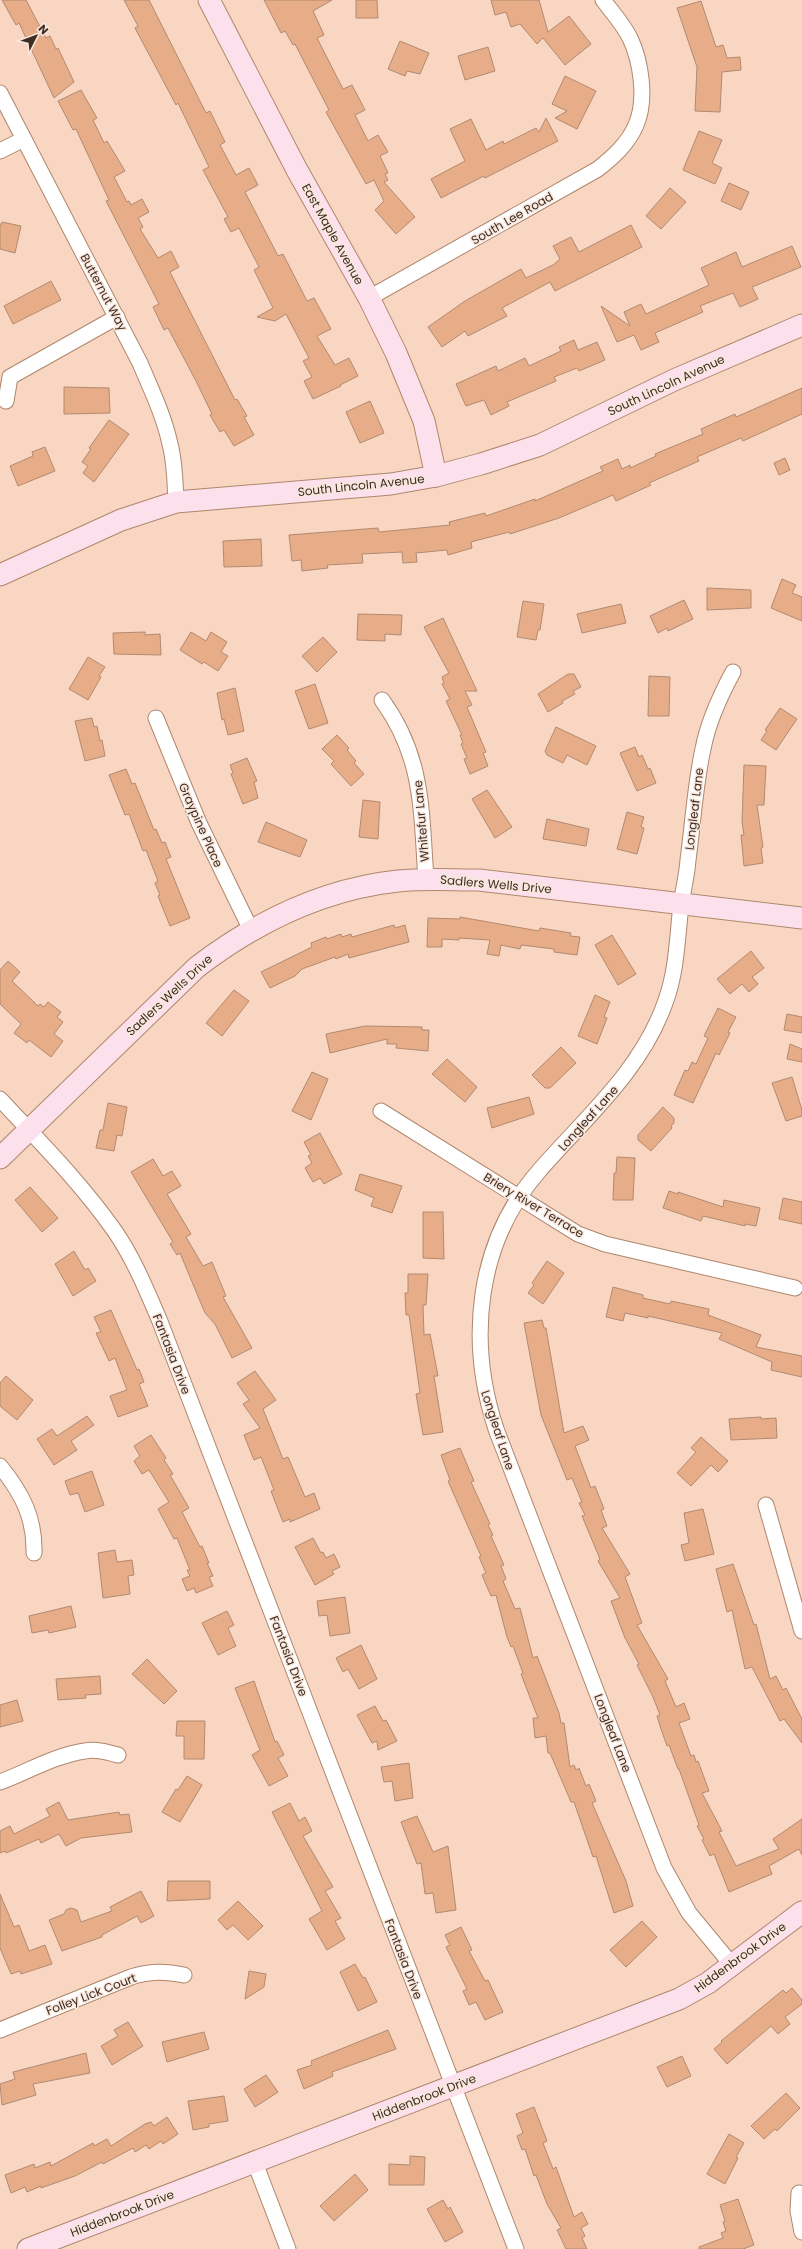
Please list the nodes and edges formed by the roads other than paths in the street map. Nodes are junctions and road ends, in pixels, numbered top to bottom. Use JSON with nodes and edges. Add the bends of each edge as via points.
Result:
{"nodes":[{"id":1,"x":209,"y":0,"type":"edge"},
{"id":2,"x":603,"y":0,"type":"edge"},
{"id":3,"x":0,"y":93,"type":"edge"},
{"id":4,"x":24,"y":139,"type":"junction"},
{"id":5,"x":0,"y":151,"type":"edge"},
{"id":6,"x":369,"y":298,"type":"junction"},
{"id":7,"x":117,"y":317,"type":"junction"},
{"id":8,"x":802,"y":325,"type":"edge"},
{"id":9,"x":6,"y":401,"type":"dead end"},
{"id":10,"x":436,"y":476,"type":"junction"},
{"id":11,"x":176,"y":502,"type":"junction"},
{"id":12,"x":0,"y":575,"type":"edge"},
{"id":13,"x":732,"y":672,"type":"dead end"},
{"id":14,"x":382,"y":700,"type":"dead end"},
{"id":15,"x":156,"y":718,"type":"dead end"},
{"id":16,"x":426,"y":879,"type":"junction"},
{"id":17,"x":681,"y":904,"type":"junction"},
{"id":18,"x":802,"y":918,"type":"edge"},
{"id":19,"x":251,"y":930,"type":"junction"},
{"id":20,"x":0,"y":1099,"type":"edge"},
{"id":21,"x":381,"y":1111,"type":"dead end"},
{"id":22,"x":29,"y":1130,"type":"junction"},
{"id":23,"x":0,"y":1158,"type":"edge"},
{"id":24,"x":519,"y":1197,"type":"junction"},
{"id":25,"x":795,"y":1288,"type":"dead end"},
{"id":26,"x":0,"y":1466,"type":"edge"},
{"id":27,"x":766,"y":1505,"type":"dead end"},
{"id":28,"x":34,"y":1553,"type":"dead end"},
{"id":29,"x":802,"y":1631,"type":"edge"},
{"id":30,"x":118,"y":1755,"type":"dead end"},
{"id":31,"x":0,"y":1782,"type":"edge"},
{"id":32,"x":802,"y":1912,"type":"edge"},
{"id":33,"x":732,"y":1965,"type":"junction"},
{"id":34,"x":184,"y":1975,"type":"dead end"},
{"id":35,"x":0,"y":2030,"type":"edge"},
{"id":36,"x":454,"y":2086,"type":"junction"},
{"id":37,"x":255,"y":2162,"type":"junction"},
{"id":38,"x":799,"y":2193,"type":"dead end"},
{"id":39,"x":802,"y":2232,"type":"edge"},
{"id":40,"x":54,"y":2244,"type":"edge"},
{"id":41,"x":28,"y":2249,"type":"edge"},
{"id":42,"x":288,"y":2249,"type":"edge"},
{"id":43,"x":516,"y":2249,"type":"edge"}],
"edges":[{"from":1,"to":6,"type":"street","name":"East Maple Avenue","via":[[297,170]]},
{"from":2,"to":6,"type":"street","name":"South Lee Road","via":[[635,50],[640,74],[641,98],[638,119],[630,137],[616,154],[598,169]]},
{"from":3,"to":4,"type":"street","name":"Butternut Way"},
{"from":4,"to":5,"type":"street"},
{"from":4,"to":7,"type":"street","name":"Butternut Way"},
{"from":6,"to":10,"type":"street","name":"East Maple Avenue","via":[[396,353],[424,421]]},
{"from":7,"to":9,"type":"street","via":[[10,377]]},
{"from":7,"to":11,"type":"street","name":"Butternut Way","via":[[162,416],[170,444]]},
{"from":8,"to":10,"type":"street","name":"South Lincoln Avenue","via":[[674,380],[540,445]]},
{"from":10,"to":11,"type":"street","name":"South Lincoln Avenue","via":[[391,484]]},
{"from":11,"to":12,"type":"street","name":"South Lincoln Avenue","via":[[121,520]]},
{"from":13,"to":17,"type":"street","name":"Longleaf Lane","via":[[719,699],[703,748]]},
{"from":14,"to":16,"type":"street","name":"Whitefur Lane","via":[[406,738],[416,768],[420,787]]},
{"from":15,"to":19,"type":"street","name":"Graypine Place","via":[[199,823]]},
{"from":16,"to":17,"type":"street","name":"Sadlers Wells Drive","via":[[479,880]]},
{"from":16,"to":19,"type":"street","name":"Sadlers Wells Drive","via":[[397,881],[348,890],[310,901]]},
{"from":17,"to":18,"type":"street","name":"Sadlers Wells Drive"},
{"from":17,"to":24,"type":"street","name":"Longleaf Lane","via":[[674,976],[653,1033],[620,1083],[537,1173]]},
{"from":19,"to":22,"type":"street","name":"Sadlers Wells Drive","via":[[226,944],[197,966]]},
{"from":20,"to":22,"type":"street","name":"Fantasia Drive"},
{"from":21,"to":24,"type":"street","name":"Briery River Terrace"},
{"from":22,"to":23,"type":"street","name":"Sadlers Wells Drive"},
{"from":22,"to":36,"type":"street","name":"Fantasia Drive","via":[[84,1191],[115,1231],[139,1273],[165,1334]]},
{"from":24,"to":25,"type":"street","name":"Briery River Terrace","via":[[578,1234],[605,1244]]},
{"from":24,"to":33,"type":"street","name":"Longleaf Lane","via":[[491,1256],[483,1287],[479,1348],[482,1380],[489,1409],[664,1868],[689,1913]]},
{"from":26,"to":28,"type":"street","via":[[14,1483],[27,1506],[35,1536]]},
{"from":27,"to":29,"type":"street"},
{"from":30,"to":31,"type":"street","via":[[102,1751],[85,1751],[68,1755]]},
{"from":32,"to":33,"type":"street","name":"Hiddenbrook Drive"},
{"from":33,"to":36,"type":"street","name":"Hiddenbrook Drive","via":[[708,1983],[679,1999]]},
{"from":34,"to":35,"type":"street","name":"Folley Lick Court","via":[[148,1972],[131,1977]]},
{"from":36,"to":37,"type":"street","name":"Hiddenbrook Drive"},
{"from":36,"to":43,"type":"street","name":"Fantasia Drive"},
{"from":37,"to":40,"type":"street","name":"Hiddenbrook Drive"},
{"from":37,"to":42,"type":"street"},
{"from":38,"to":39,"type":"street","via":[[798,2211]]},
{"from":40,"to":41,"type":"street","name":"Hiddenbrook Drive"}]}
